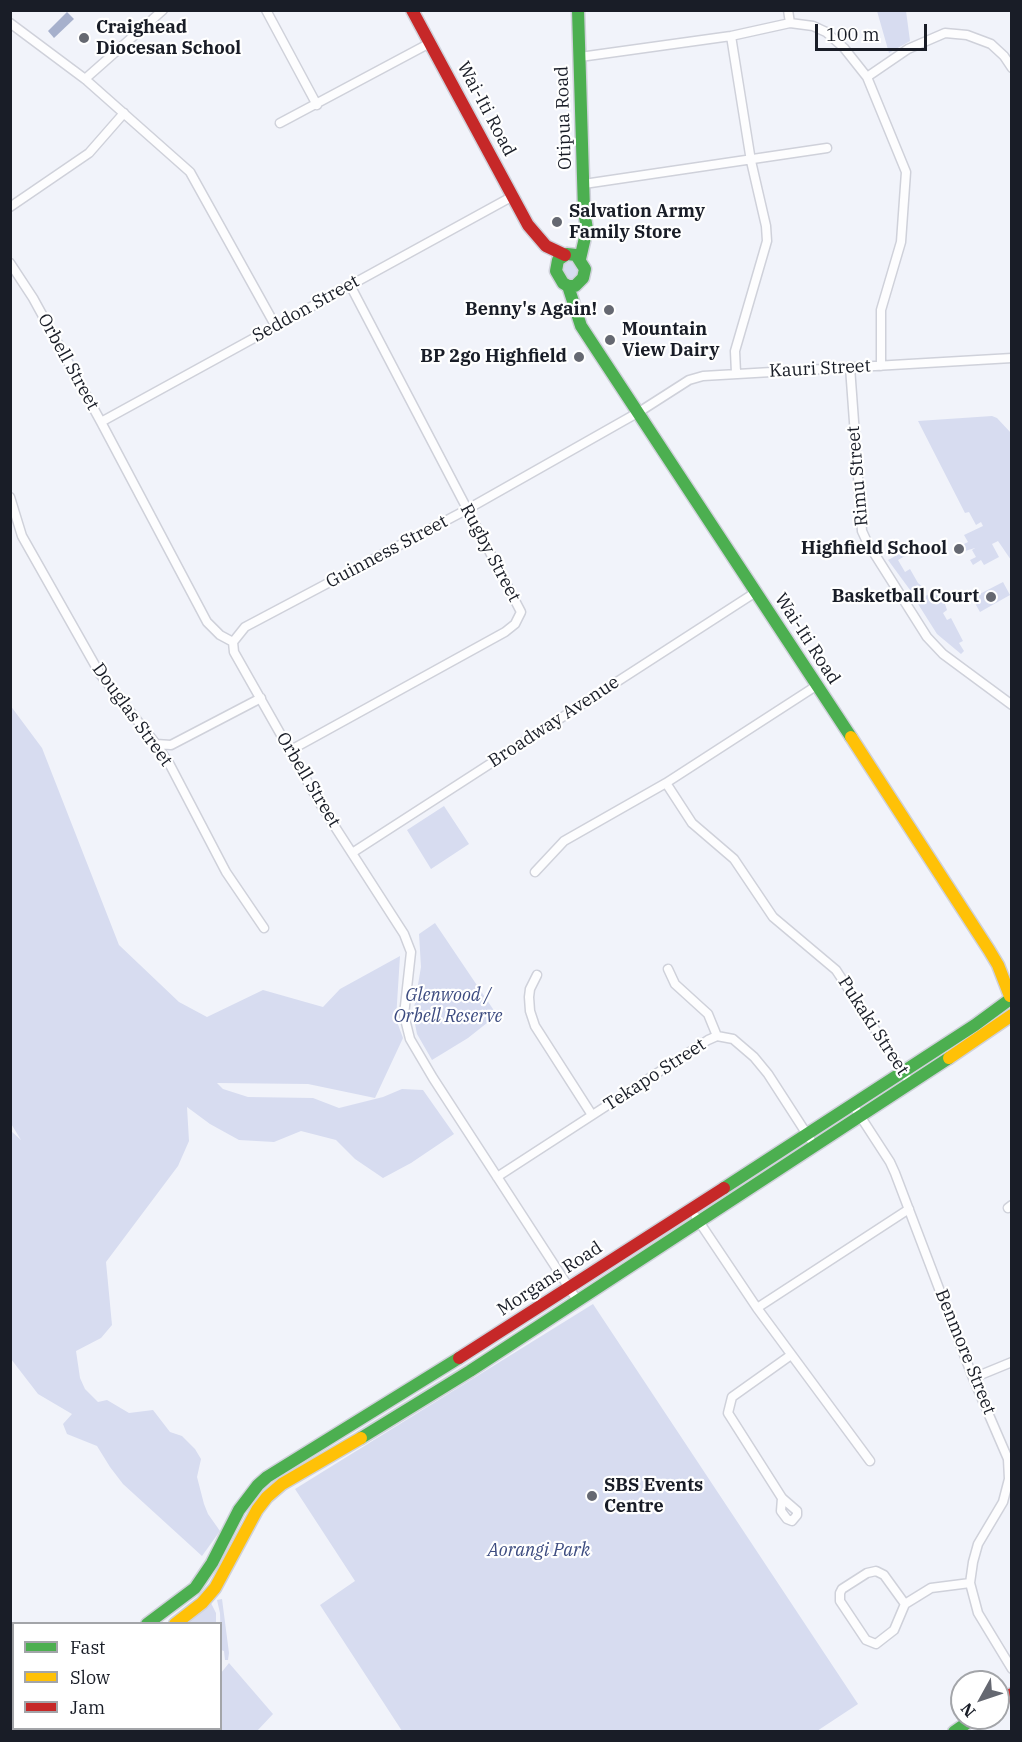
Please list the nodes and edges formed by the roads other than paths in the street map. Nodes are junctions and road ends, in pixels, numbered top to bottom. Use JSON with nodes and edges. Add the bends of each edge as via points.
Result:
{"nodes":[{"id":1,"x":266,"y":10,"type":"edge"},
{"id":2,"x":412,"y":10,"type":"edge"},
{"id":3,"x":578,"y":10,"type":"edge"},
{"id":4,"x":788,"y":10,"type":"edge"},
{"id":5,"x":160,"y":11,"type":"edge"},
{"id":6,"x":10,"y":23,"type":"edge"},
{"id":7,"x":790,"y":23,"type":"junction"},
{"id":8,"x":731,"y":36,"type":"junction"},
{"id":9,"x":430,"y":43,"type":"junction"},
{"id":10,"x":580,"y":57,"type":"junction"},
{"id":11,"x":1011,"y":68,"type":"edge"},
{"id":12,"x":867,"y":77,"type":"junction"},
{"id":13,"x":85,"y":79,"type":"junction"},
{"id":14,"x":316,"y":105,"type":"junction"},
{"id":15,"x":124,"y":113,"type":"junction"},
{"id":16,"x":280,"y":123,"type":"dead end"},
{"id":17,"x":827,"y":148,"type":"dead end"},
{"id":18,"x":751,"y":161,"type":"junction"},
{"id":19,"x":584,"y":184,"type":"junction"},
{"id":20,"x":513,"y":196,"type":"junction"},
{"id":21,"x":10,"y":207,"type":"edge"},
{"id":22,"x":585,"y":224,"type":"junction"},
{"id":23,"x":528,"y":225,"type":"junction"},
{"id":24,"x":566,"y":254,"type":"junction"},
{"id":25,"x":580,"y":259,"type":"junction"},
{"id":26,"x":10,"y":263,"type":"edge"},
{"id":27,"x":556,"y":266,"type":"junction"},
{"id":28,"x":574,"y":284,"type":"junction"},
{"id":29,"x":350,"y":285,"type":"junction"},
{"id":30,"x":275,"y":325,"type":"junction"},
{"id":31,"x":1011,"y":358,"type":"edge"},
{"id":32,"x":881,"y":366,"type":"junction"},
{"id":33,"x":850,"y":368,"type":"junction"},
{"id":34,"x":736,"y":374,"type":"junction"},
{"id":35,"x":639,"y":412,"type":"junction"},
{"id":36,"x":101,"y":422,"type":"junction"},
{"id":37,"x":10,"y":497,"type":"edge"},
{"id":38,"x":466,"y":510,"type":"junction"},
{"id":39,"x":756,"y":592,"type":"junction"},
{"id":40,"x":233,"y":642,"type":"junction"},
{"id":41,"x":816,"y":686,"type":"junction"},
{"id":42,"x":261,"y":698,"type":"junction"},
{"id":43,"x":1011,"y":705,"type":"edge"},
{"id":44,"x":156,"y":744,"type":"junction"},
{"id":45,"x":289,"y":751,"type":"junction"},
{"id":46,"x":666,"y":783,"type":"junction"},
{"id":47,"x":352,"y":853,"type":"junction"},
{"id":48,"x":535,"y":872,"type":"dead end"},
{"id":49,"x":264,"y":928,"type":"dead end"},
{"id":50,"x":998,"y":965,"type":"junction"},
{"id":51,"x":668,"y":969,"type":"dead end"},
{"id":52,"x":537,"y":975,"type":"dead end"},
{"id":53,"x":1011,"y":979,"type":"edge"},
{"id":54,"x":1010,"y":998,"type":"edge"},
{"id":55,"x":1011,"y":1015,"type":"edge"},
{"id":56,"x":717,"y":1036,"type":"junction"},
{"id":57,"x":902,"y":1071,"type":"junction"},
{"id":58,"x":911,"y":1084,"type":"junction"},
{"id":59,"x":856,"y":1111,"type":"junction"},
{"id":60,"x":592,"y":1115,"type":"junction"},
{"id":61,"x":807,"y":1134,"type":"junction"},
{"id":62,"x":814,"y":1145,"type":"junction"},
{"id":63,"x":498,"y":1177,"type":"junction"},
{"id":64,"x":691,"y":1209,"type":"junction"},
{"id":65,"x":909,"y":1209,"type":"junction"},
{"id":66,"x":698,"y":1221,"type":"junction"},
{"id":67,"x":569,"y":1287,"type":"junction"},
{"id":68,"x":577,"y":1300,"type":"junction"},
{"id":69,"x":757,"y":1308,"type":"junction"},
{"id":70,"x":791,"y":1355,"type":"junction"},
{"id":71,"x":461,"y":1357,"type":"junction"},
{"id":72,"x":1011,"y":1362,"type":"edge"},
{"id":73,"x":470,"y":1371,"type":"junction"},
{"id":74,"x":974,"y":1378,"type":"junction"},
{"id":75,"x":870,"y":1461,"type":"dead end"},
{"id":76,"x":782,"y":1498,"type":"dead end"},
{"id":77,"x":970,"y":1584,"type":"junction"},
{"id":78,"x":905,"y":1604,"type":"junction"},
{"id":79,"x":148,"y":1622,"type":"edge"},
{"id":80,"x":176,"y":1622,"type":"edge"},
{"id":81,"x":1011,"y":1669,"type":"edge"}],
"edges":[{"from":1,"to":14,"type":"street"},
{"from":2,"to":9,"type":"street","name":"Wai-Iti Road"},
{"from":3,"to":10,"type":"street","name":"Otipua Road"},
{"from":4,"to":7,"type":"street"},
{"from":5,"to":13,"type":"street"},
{"from":6,"to":13,"type":"street"},
{"from":7,"to":8,"type":"street"},
{"from":7,"to":12,"type":"street","via":[[826,32]]},
{"from":8,"to":10,"type":"street"},
{"from":8,"to":18,"type":"street"},
{"from":9,"to":14,"type":"street"},
{"from":9,"to":20,"type":"street","name":"Wai-Iti Road"},
{"from":10,"to":19,"type":"street","name":"Otipua Road"},
{"from":11,"to":12,"type":"street","via":[[991,44],[968,35],[945,33],[908,49]]},
{"from":12,"to":32,"type":"street","via":[[906,172],[901,242],[881,310]]},
{"from":13,"to":15,"type":"street"},
{"from":14,"to":16,"type":"street"},
{"from":15,"to":21,"type":"street","via":[[89,153]]},
{"from":15,"to":30,"type":"street","via":[[194,177]]},
{"from":17,"to":18,"type":"street"},
{"from":18,"to":19,"type":"street"},
{"from":18,"to":34,"type":"street","via":[[767,241],[735,351]]},
{"from":19,"to":22,"type":"street","name":"Otipua Road"},
{"from":20,"to":23,"type":"street","name":"Wai-Iti Road"},
{"from":20,"to":29,"type":"street","name":"Seddon Street"},
{"from":22,"to":24,"type":"street","via":[[576,244]]},
{"from":22,"to":25,"type":"street","name":"Otipua Road"},
{"from":23,"to":24,"type":"street","name":"Wai-Iti Road","via":[[546,246]]},
{"from":23,"to":27,"type":"street","name":"Wai-Iti Road","via":[[535,241]]},
{"from":24,"to":25,"type":"street"},
{"from":24,"to":27,"type":"street"},
{"from":25,"to":28,"type":"street","via":[[585,274]]},
{"from":26,"to":36,"type":"street","name":"Orbell Street"},
{"from":27,"to":28,"type":"street","via":[[560,280]]},
{"from":28,"to":35,"type":"street","name":"Wai-Iti Road","via":[[571,291],[581,326]]},
{"from":29,"to":30,"type":"street","name":"Seddon Street"},
{"from":29,"to":38,"type":"street","name":"Rugby Street"},
{"from":30,"to":36,"type":"street","name":"Seddon Street"},
{"from":31,"to":32,"type":"street","name":"Kauri Street"},
{"from":32,"to":33,"type":"street","name":"Kauri Street"},
{"from":33,"to":34,"type":"street","name":"Kauri Street"},
{"from":33,"to":43,"type":"street","name":"Rimu Street","via":[[862,531],[867,542],[927,637],[943,654]]},
{"from":34,"to":35,"type":"street","name":"Kauri Street","via":[[688,381]]},
{"from":35,"to":38,"type":"street","name":"Guinness Street"},
{"from":35,"to":39,"type":"street","name":"Wai-Iti Road"},
{"from":36,"to":40,"type":"street","name":"Orbell Street","via":[[207,622]]},
{"from":37,"to":44,"type":"street","name":"Douglas Street","via":[[22,536],[100,674]]},
{"from":38,"to":40,"type":"street","name":"Guinness Street","via":[[245,627]]},
{"from":38,"to":45,"type":"street","name":"Rugby Street","via":[[520,612],[515,624]]},
{"from":39,"to":41,"type":"street","name":"Wai-Iti Road"},
{"from":39,"to":47,"type":"street","name":"Broadway Avenue"},
{"from":40,"to":42,"type":"street","name":"Orbell Street","via":[[234,652]]},
{"from":41,"to":46,"type":"street"},
{"from":41,"to":50,"type":"street","name":"Wai-Iti Road"},
{"from":42,"to":44,"type":"street","via":[[171,745]]},
{"from":42,"to":45,"type":"street","name":"Orbell Street"},
{"from":44,"to":49,"type":"street","name":"Douglas Street","via":[[226,872]]},
{"from":45,"to":47,"type":"street","name":"Orbell Street"},
{"from":46,"to":48,"type":"street","via":[[564,841]]},
{"from":46,"to":57,"type":"street","name":"Pukaki Street","via":[[692,823],[734,859],[773,917],[836,970]]},
{"from":47,"to":63,"type":"street","name":"Orbell Street","via":[[409,943],[411,964],[404,1015],[410,1039]]},
{"from":50,"to":53,"type":"street","name":"Wai-Iti Road"},
{"from":50,"to":54,"type":"street","name":"Wai-Iti Road"},
{"from":51,"to":56,"type":"street","via":[[675,984],[708,1014]]},
{"from":52,"to":60,"type":"street","via":[[529,997],[535,1026]]},
{"from":54,"to":57,"type":"street","name":"Morgans Road","via":[[975,1026]]},
{"from":55,"to":58,"type":"street","name":"Morgans Road"},
{"from":56,"to":60,"type":"street","name":"Tekapo Street"},
{"from":56,"to":61,"type":"street","name":"Tekapo Street","via":[[734,1040],[754,1057]]},
{"from":57,"to":58,"type":"street","name":"Pukaki Street"},
{"from":57,"to":59,"type":"street","name":"Morgans Road"},
{"from":58,"to":59,"type":"street","name":"Morgans Road"},
{"from":59,"to":61,"type":"street","name":"Morgans Road"},
{"from":59,"to":62,"type":"street","name":"Morgans Road"},
{"from":59,"to":65,"type":"street","name":"Benmore Street","via":[[890,1162]]},
{"from":60,"to":63,"type":"street","name":"Tekapo Street"},
{"from":61,"to":62,"type":"street","name":"Tekapo Street"},
{"from":61,"to":64,"type":"street","name":"Morgans Road"},
{"from":62,"to":66,"type":"street","name":"Morgans Road"},
{"from":63,"to":67,"type":"street","name":"Orbell Street"},
{"from":64,"to":66,"type":"street"},
{"from":64,"to":67,"type":"street","name":"Morgans Road"},
{"from":65,"to":69,"type":"street"},
{"from":65,"to":74,"type":"street","name":"Benmore Street"},
{"from":66,"to":68,"type":"street","name":"Morgans Road"},
{"from":66,"to":69,"type":"street"},
{"from":67,"to":68,"type":"street","name":"Orbell Street"},
{"from":67,"to":71,"type":"street","name":"Morgans Road"},
{"from":68,"to":73,"type":"street","name":"Morgans Road"},
{"from":69,"to":70,"type":"street"},
{"from":70,"to":75,"type":"street"},
{"from":70,"to":76,"type":"street","via":[[732,1397],[728,1413]]},
{"from":71,"to":73,"type":"street"},
{"from":71,"to":79,"type":"street","name":"Morgans Road","via":[[267,1477],[239,1510],[195,1588]]},
{"from":72,"to":74,"type":"street"},
{"from":73,"to":80,"type":"street","name":"Morgans Road","via":[[273,1490],[256,1510],[215,1588]]},
{"from":74,"to":77,"type":"street","name":"Benmore Street","via":[[1008,1459],[1009,1479],[1003,1503],[978,1544]]},
{"from":77,"to":78,"type":"street","via":[[931,1588]]},
{"from":77,"to":81,"type":"street","name":"Benmore Street","via":[[978,1613]]},
{"from":78,"to":78,"type":"street","via":[[894,1630],[876,1644],[866,1640],[840,1601],[840,1593],[842,1588],[876,1571],[884,1575]]}]}
